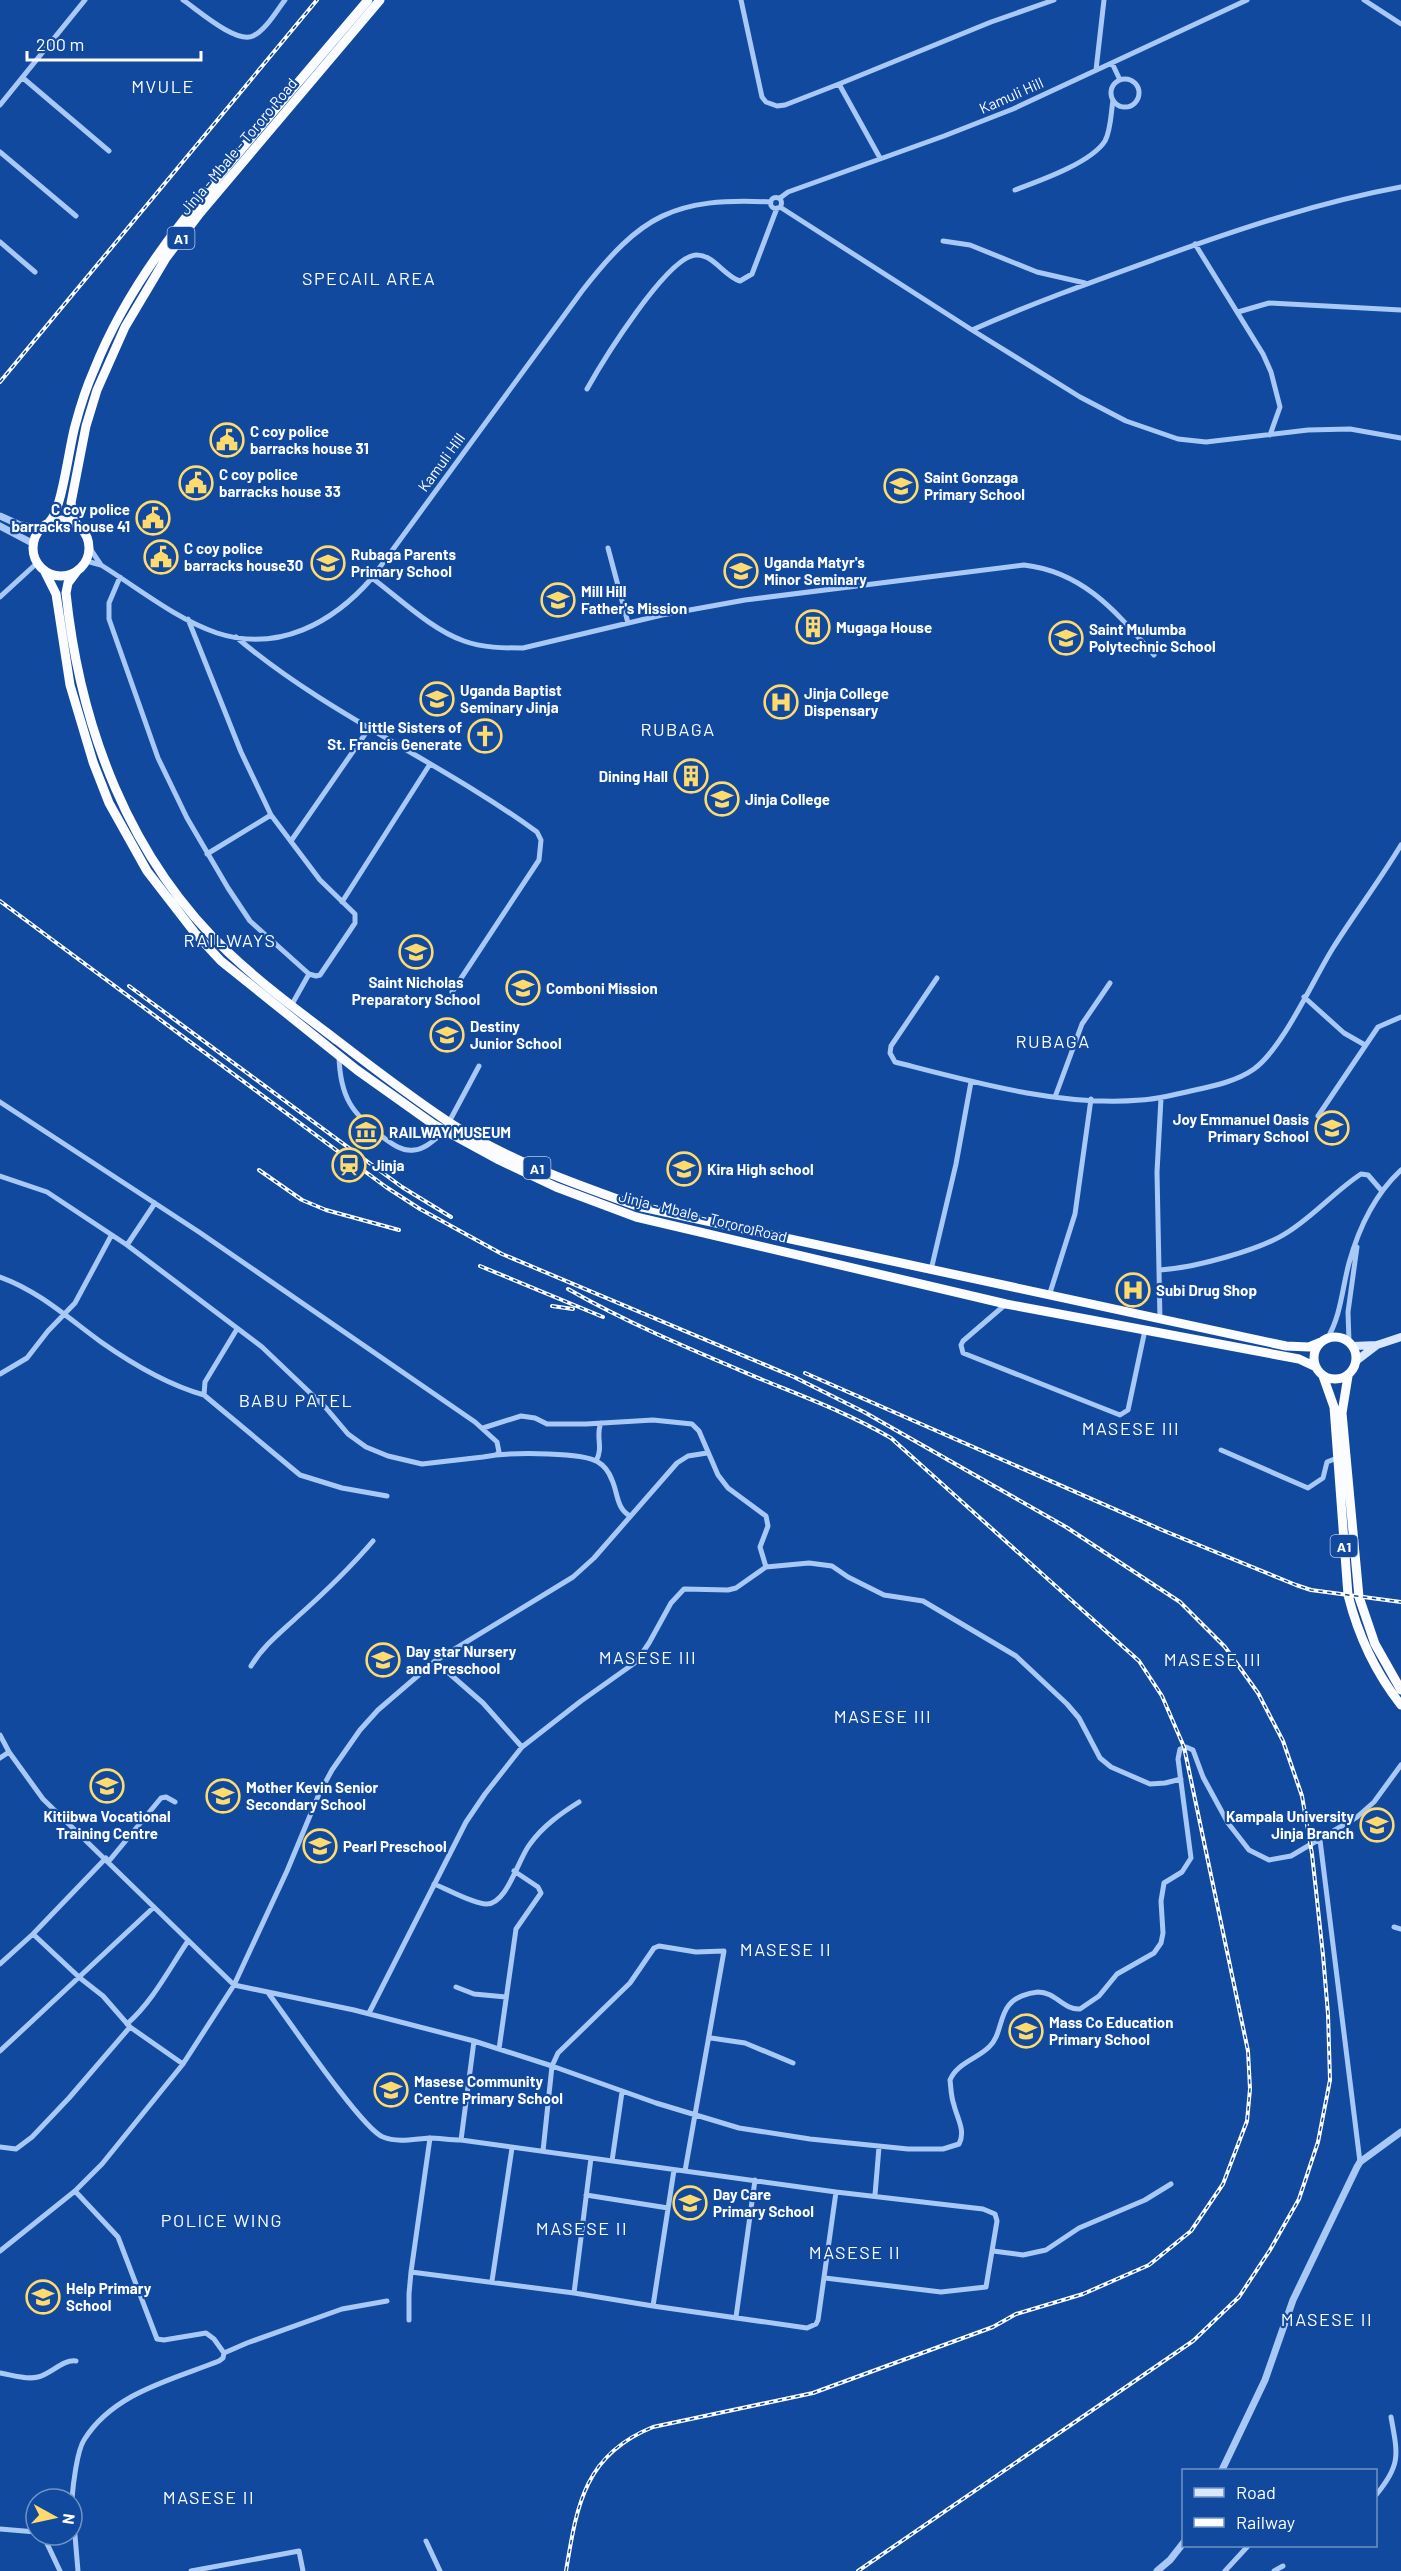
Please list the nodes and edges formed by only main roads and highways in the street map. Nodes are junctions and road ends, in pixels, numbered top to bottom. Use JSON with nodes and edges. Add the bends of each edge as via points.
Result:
{"nodes":[{"id":1,"x":368,"y":0,"type":"edge"},
{"id":2,"x":380,"y":0,"type":"edge"},
{"id":3,"x":50,"y":521,"type":"junction"},
{"id":4,"x":76,"y":523,"type":"junction"},
{"id":5,"x":77,"y":571,"type":"junction"},
{"id":6,"x":45,"y":572,"type":"junction"},
{"id":7,"x":447,"y":1126,"type":"junction"},
{"id":8,"x":1401,"y":1337,"type":"edge"},
{"id":9,"x":1324,"y":1341,"type":"junction"},
{"id":10,"x":1351,"y":1344,"type":"junction"},
{"id":11,"x":1377,"y":1345,"type":"junction"},
{"id":12,"x":1356,"y":1361,"type":"junction"},
{"id":13,"x":1316,"y":1367,"type":"junction"},
{"id":14,"x":1323,"y":1376,"type":"junction"},
{"id":15,"x":1348,"y":1376,"type":"junction"},
{"id":16,"x":1401,"y":1690,"type":"edge"},
{"id":17,"x":1401,"y":1705,"type":"edge"}],
"edges":[{"from":1,"to":3,"type":"highway","name":"Jinja - Mbale - Tororo Road","number":"A1","via":[[191,209],[135,288],[111,331],[86,390],[59,504]]},
{"from":2,"to":4,"type":"highway","name":"Jinja - Mbale - Tororo Road","number":"A1","via":[[200,213],[166,258],[137,307],[111,356],[86,426],[71,503]]},
{"from":3,"to":4,"type":"highway"},
{"from":3,"to":6,"type":"highway","number":"A1","via":[[41,527],[32,543],[37,563]]},
{"from":4,"to":5,"type":"highway","number":"A1","via":[[89,547],[86,561]]},
{"from":5,"to":6,"type":"highway","via":[[58,576]]},
{"from":5,"to":7,"type":"highway","name":"Jinja - Mbale - Tororo Road","number":"A1","via":[[66,593],[74,656],[92,732],[118,795],[152,857],[228,952],[291,1006]]},
{"from":6,"to":7,"type":"highway","name":"Jinja - Mbale - Tororo Road","number":"A1","via":[[56,594],[66,667],[80,725],[109,803],[132,846],[171,903],[221,961],[339,1056]]},
{"from":7,"to":9,"type":"highway","name":"Jinja - Mbale - Tororo Road","number":"A1","via":[[559,1178],[637,1206],[1286,1346],[1309,1347]]},
{"from":7,"to":13,"type":"highway","name":"Jinja - Mbale - Tororo Road","number":"A1","via":[[498,1160],[636,1217],[1006,1304],[1299,1359]]},
{"from":8,"to":11,"type":"main road"},
{"from":9,"to":10,"type":"highway","number":"A1","via":[[1334,1337]]},
{"from":9,"to":13,"type":"highway","via":[[1315,1354]]},
{"from":10,"to":11,"type":"main road"},
{"from":10,"to":12,"type":"highway"},
{"from":11,"to":12,"type":"main road"},
{"from":12,"to":15,"type":"highway","number":"A1"},
{"from":13,"to":14,"type":"highway","number":"A1"},
{"from":14,"to":15,"type":"highway"},
{"from":14,"to":17,"type":"highway","number":"A1","via":[[1334,1407],[1348,1595],[1355,1624],[1371,1658]]},
{"from":15,"to":16,"type":"highway","number":"A1","via":[[1342,1413],[1359,1597],[1375,1644]]}]}
